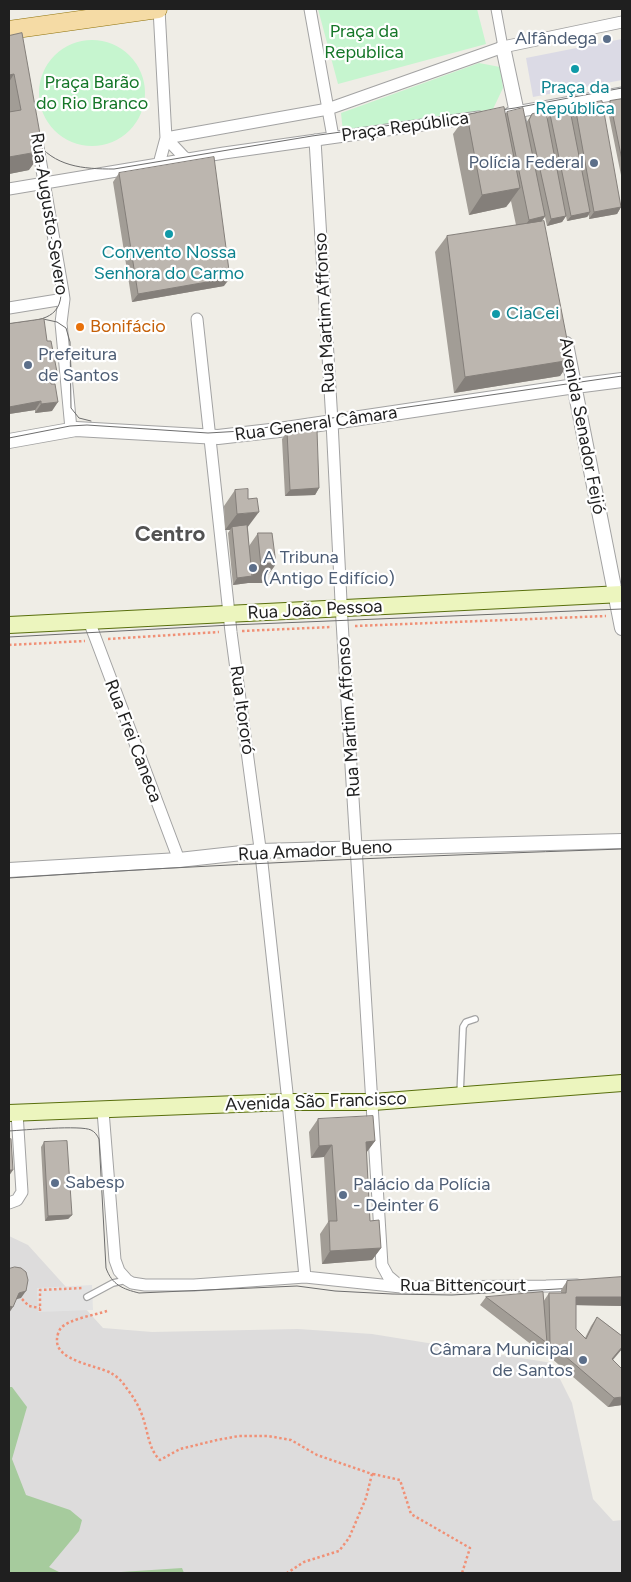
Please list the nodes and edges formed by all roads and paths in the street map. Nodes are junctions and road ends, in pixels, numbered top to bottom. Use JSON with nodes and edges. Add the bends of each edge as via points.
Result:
{"nodes":[{"id":1,"x":159,"y":9,"type":"edge"},
{"id":2,"x":310,"y":9,"type":"edge"},
{"id":3,"x":496,"y":9,"type":"edge"},
{"id":4,"x":622,"y":22,"type":"edge"},
{"id":5,"x":17,"y":33,"type":"edge"},
{"id":6,"x":503,"y":48,"type":"junction"},
{"id":7,"x":622,"y":93,"type":"edge"},
{"id":8,"x":328,"y":109,"type":"junction"},
{"id":9,"x":516,"y":112,"type":"junction"},
{"id":10,"x":35,"y":133,"type":"edge"},
{"id":11,"x":332,"y":137,"type":"junction"},
{"id":12,"x":166,"y":138,"type":"junction"},
{"id":13,"x":315,"y":140,"type":"junction"},
{"id":14,"x":523,"y":141,"type":"edge"},
{"id":15,"x":188,"y":159,"type":"junction"},
{"id":16,"x":159,"y":164,"type":"junction"},
{"id":17,"x":44,"y":184,"type":"junction"},
{"id":18,"x":9,"y":189,"type":"edge"},
{"id":19,"x":64,"y":299,"type":"junction"},
{"id":20,"x":9,"y":308,"type":"edge"},
{"id":21,"x":197,"y":319,"type":"dead end"},
{"id":22,"x":564,"y":334,"type":"edge"},
{"id":23,"x":622,"y":380,"type":"edge"},
{"id":24,"x":575,"y":386,"type":"junction"},
{"id":25,"x":332,"y":422,"type":"junction"},
{"id":26,"x":71,"y":429,"type":"junction"},
{"id":27,"x":209,"y":437,"type":"junction"},
{"id":28,"x":9,"y":441,"type":"edge"},
{"id":29,"x":618,"y":594,"type":"edge"},
{"id":30,"x":342,"y":608,"type":"junction"},
{"id":31,"x":230,"y":614,"type":"junction"},
{"id":32,"x":89,"y":621,"type":"junction"},
{"id":33,"x":621,"y":622,"type":"edge"},
{"id":34,"x":9,"y":625,"type":"edge"},
{"id":35,"x":343,"y":627,"type":"junction"},
{"id":36,"x":231,"y":632,"type":"junction"},
{"id":37,"x":94,"y":640,"type":"junction"},
{"id":38,"x":9,"y":645,"type":"edge"},
{"id":39,"x":622,"y":841,"type":"edge"},
{"id":40,"x":357,"y":848,"type":"junction"},
{"id":41,"x":260,"y":851,"type":"junction"},
{"id":42,"x":179,"y":860,"type":"junction"},
{"id":43,"x":9,"y":870,"type":"edge"},
{"id":44,"x":474,"y":1019,"type":"dead end"},
{"id":45,"x":622,"y":1083,"type":"edge"},
{"id":46,"x":460,"y":1095,"type":"junction"},
{"id":47,"x":288,"y":1102,"type":"junction"},
{"id":48,"x":373,"y":1102,"type":"junction"},
{"id":49,"x":103,"y":1111,"type":"junction"},
{"id":50,"x":13,"y":1113,"type":"edge"},
{"id":51,"x":9,"y":1203,"type":"edge"},
{"id":52,"x":382,"y":1265,"type":"junction"},
{"id":53,"x":305,"y":1277,"type":"junction"},
{"id":54,"x":127,"y":1280,"type":"junction"},
{"id":55,"x":368,"y":1284,"type":"junction"},
{"id":56,"x":584,"y":1284,"type":"edge"},
{"id":57,"x":401,"y":1287,"type":"junction"},
{"id":58,"x":89,"y":1288,"type":"dead end"},
{"id":59,"x":87,"y":1297,"type":"dead end"},
{"id":60,"x":22,"y":1300,"type":"edge"},
{"id":61,"x":107,"y":1311,"type":"dead end"},
{"id":62,"x":372,"y":1474,"type":"junction"},
{"id":63,"x":287,"y":1573,"type":"edge"},
{"id":64,"x":462,"y":1573,"type":"edge"}],
"edges":[{"from":1,"to":5,"type":"main road"},
{"from":1,"to":12,"type":"street"},
{"from":2,"to":8,"type":"street"},
{"from":3,"to":6,"type":"street"},
{"from":4,"to":6,"type":"street"},
{"from":6,"to":8,"type":"street","name":"Praça República"},
{"from":6,"to":9,"type":"street"},
{"from":7,"to":9,"type":"street","name":"Praça República"},
{"from":8,"to":11,"type":"street"},
{"from":8,"to":12,"type":"street","name":"Praça República"},
{"from":9,"to":11,"type":"street","name":"Praça República"},
{"from":9,"to":14,"type":"street"},
{"from":10,"to":17,"type":"street","name":"Rua Augusto Severo"},
{"from":11,"to":13,"type":"street","name":"Praça República"},
{"from":12,"to":15,"type":"street"},
{"from":12,"to":16,"type":"street"},
{"from":13,"to":15,"type":"street","name":"Praça República"},
{"from":13,"to":25,"type":"street","name":"Rua Martim Affonso"},
{"from":15,"to":16,"type":"street","name":"Praça República"},
{"from":16,"to":17,"type":"street","name":"Praça República"},
{"from":17,"to":18,"type":"street","name":"Praça República"},
{"from":17,"to":19,"type":"street","name":"Rua Augusto Severo"},
{"from":19,"to":20,"type":"street"},
{"from":19,"to":26,"type":"street","name":"Rua Augusto Severo","via":[[61,323]]},
{"from":21,"to":27,"type":"street","name":"Rua Itororó"},
{"from":22,"to":24,"type":"street","name":"Avenida Senador Feijó"},
{"from":23,"to":24,"type":"street","name":"Rua General Câmara"},
{"from":24,"to":25,"type":"street","name":"Rua General Câmara"},
{"from":24,"to":29,"type":"street","name":"Avenida Senador Feijó"},
{"from":25,"to":27,"type":"street","name":"Rua General Câmara"},
{"from":25,"to":30,"type":"street","name":"Rua Martim Affonso"},
{"from":26,"to":27,"type":"street","name":"Rua General Câmara"},
{"from":26,"to":28,"type":"street","name":"Rua General Câmara"},
{"from":27,"to":31,"type":"street","name":"Rua Itororó"},
{"from":29,"to":30,"type":"main road","name":"Rua João Pessoa"},
{"from":29,"to":33,"type":"street","name":"Avenida Senador Feijó"},
{"from":30,"to":31,"type":"main road","name":"Rua João Pessoa"},
{"from":30,"to":35,"type":"street","name":"Rua Martim Affonso"},
{"from":31,"to":32,"type":"main road","name":"Rua João Pessoa"},
{"from":31,"to":36,"type":"street","name":"Rua Itororó"},
{"from":32,"to":34,"type":"main road","name":"Rua João Pessoa"},
{"from":32,"to":37,"type":"street","name":"Rua Frei Caneca"},
{"from":33,"to":35,"type":"path"},
{"from":35,"to":36,"type":"path"},
{"from":35,"to":40,"type":"street","name":"Rua Martim Affonso"},
{"from":36,"to":37,"type":"path"},
{"from":36,"to":41,"type":"street","name":"Rua Itororó"},
{"from":37,"to":38,"type":"path"},
{"from":37,"to":42,"type":"street","name":"Rua Frei Caneca"},
{"from":39,"to":40,"type":"street","name":"Rua Amador Bueno"},
{"from":40,"to":41,"type":"street","name":"Rua Amador Bueno"},
{"from":40,"to":48,"type":"street","name":"Rua Martim Affonso"},
{"from":41,"to":42,"type":"street","name":"Rua Amador Bueno"},
{"from":41,"to":47,"type":"street","name":"Rua Itororó"},
{"from":42,"to":43,"type":"street","name":"Rua Amador Bueno"},
{"from":44,"to":46,"type":"lane","via":[[463,1027]]},
{"from":45,"to":46,"type":"main road","name":"Avenida São Francisco"},
{"from":46,"to":48,"type":"main road","name":"Avenida São Francisco"},
{"from":47,"to":48,"type":"main road","name":"Avenida São Francisco"},
{"from":47,"to":49,"type":"main road","name":"Avenida São Francisco"},
{"from":47,"to":53,"type":"street","name":"Rua Itororó"},
{"from":48,"to":52,"type":"street","name":"Rua Martim Affonso"},
{"from":49,"to":50,"type":"main road","name":"Avenida São Francisco"},
{"from":49,"to":54,"type":"street","via":[[114,1250],[119,1271]]},
{"from":50,"to":51,"type":"street","via":[[22,1192],[17,1200]]},
{"from":52,"to":55,"type":"street"},
{"from":52,"to":57,"type":"street","via":[[388,1276]]},
{"from":53,"to":54,"type":"street","name":"Rua Bittencourt","via":[[194,1285],[145,1285]]},
{"from":53,"to":55,"type":"street","name":"Rua Bittencourt"},
{"from":54,"to":59,"type":"lane","via":[[113,1283]]},
{"from":55,"to":57,"type":"street","name":"Rua Bittencourt"},
{"from":56,"to":57,"type":"street","name":"Rua Bittencourt"},
{"from":58,"to":60,"type":"path","via":[[40,1290],[40,1309]]},
{"from":61,"to":62,"type":"path","via":[[60,1328],[57,1344],[70,1358],[112,1373],[123,1382],[142,1415],[153,1454],[160,1460],[180,1450],[217,1440],[268,1436],[291,1440],[317,1455]]},
{"from":62,"to":63,"type":"path","via":[[366,1498],[349,1538],[339,1552],[304,1562]]},
{"from":62,"to":64,"type":"path","via":[[400,1480],[411,1514],[470,1548]]}]}
